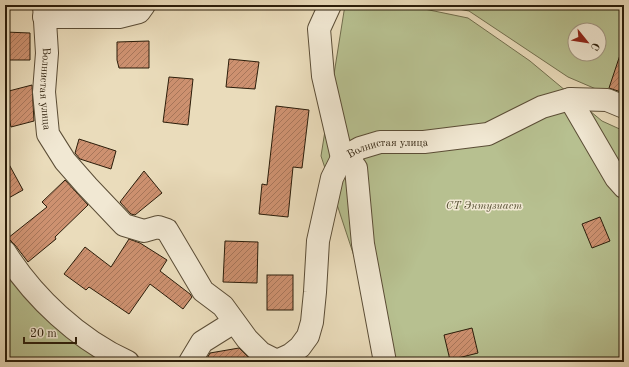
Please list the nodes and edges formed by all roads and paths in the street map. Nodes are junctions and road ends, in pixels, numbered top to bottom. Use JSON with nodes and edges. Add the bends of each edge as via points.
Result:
{"nodes":[{"id":1,"x":144,"y":5,"type":"edge"},
{"id":2,"x":330,"y":5,"type":"edge"},
{"id":3,"x":44,"y":11,"type":"edge"},
{"id":4,"x":570,"y":99,"type":"junction"},
{"id":5,"x":624,"y":108,"type":"edge"},
{"id":6,"x":342,"y":158,"type":"junction"},
{"id":7,"x":624,"y":187,"type":"edge"},
{"id":8,"x":5,"y":252,"type":"edge"},
{"id":9,"x":234,"y":322,"type":"junction"},
{"id":10,"x":278,"y":361,"type":"edge"},
{"id":11,"x":128,"y":362,"type":"edge"},
{"id":12,"x":190,"y":362,"type":"edge"},
{"id":13,"x":385,"y":362,"type":"edge"}],
"edges":[{"from":1,"to":3,"type":"street","name":"Волнистая улица","via":[[139,12],[119,17]]},
{"from":2,"to":6,"type":"street","via":[[319,29],[322,76]]},
{"from":3,"to":9,"type":"street","name":"Волнистая улица","via":[[47,53],[44,92],[48,134],[65,161],[124,225],[144,231],[158,227],[167,230],[203,290],[223,306]]},
{"from":4,"to":5,"type":"street","name":"Волнистая улица","via":[[607,100]]},
{"from":4,"to":6,"type":"street","name":"Волнистая улица","via":[[542,107],[488,134],[424,142],[380,142],[360,148]]},
{"from":4,"to":7,"type":"street","via":[[616,178]]},
{"from":6,"to":10,"type":"street","name":"Волнистая улица","via":[[332,178],[318,241],[316,292],[308,336],[290,356]]},
{"from":6,"to":13,"type":"street","via":[[356,168],[363,244]]},
{"from":8,"to":11,"type":"street","via":[[37,294],[77,332]]},
{"from":9,"to":10,"type":"street","name":"Волнистая улица","via":[[262,353]]},
{"from":9,"to":12,"type":"street","via":[[202,342]]}]}
